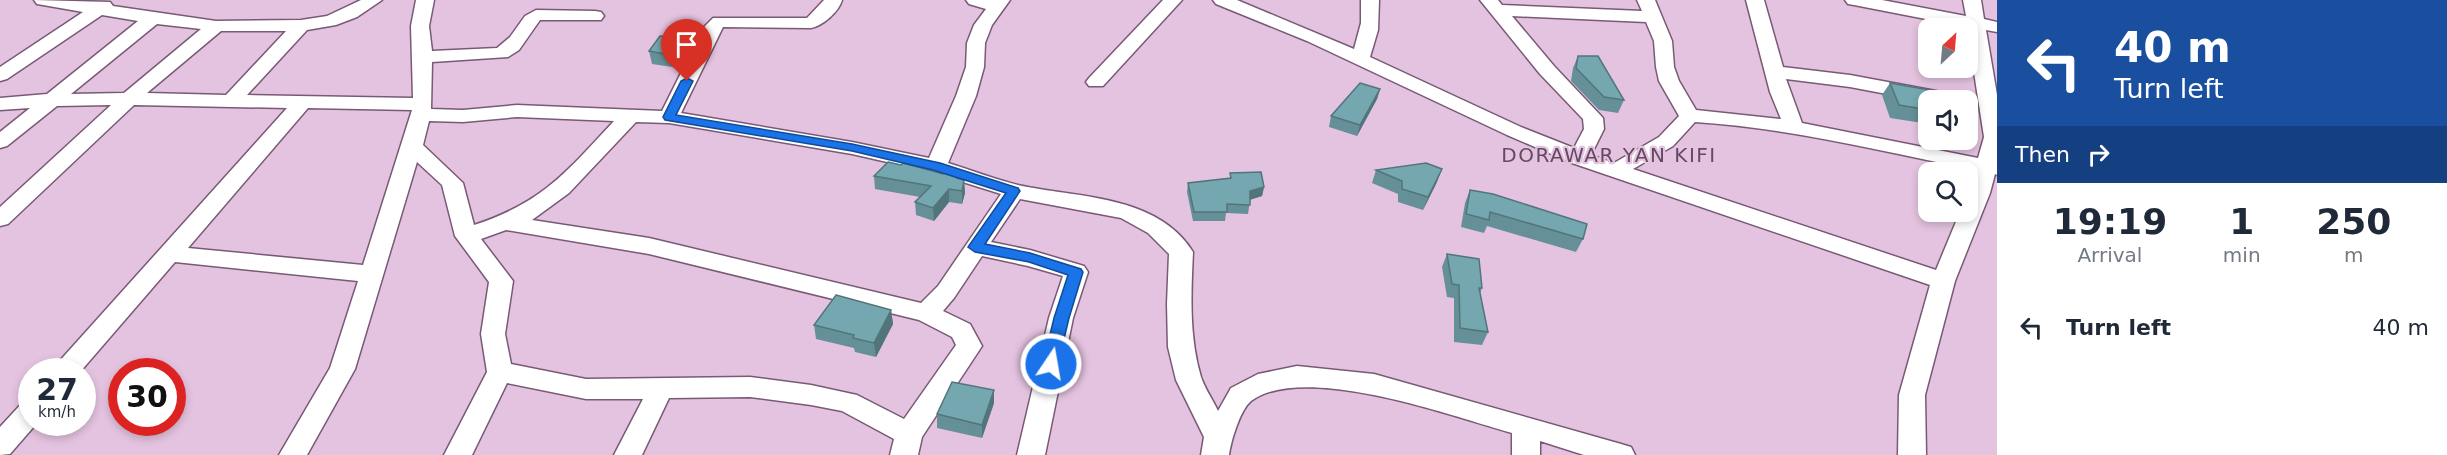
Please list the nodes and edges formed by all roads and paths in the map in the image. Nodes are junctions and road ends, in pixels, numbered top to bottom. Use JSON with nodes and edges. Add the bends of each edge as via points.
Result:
{"nodes":[{"id":1,"x":43,"y":0,"type":"edge"},
{"id":2,"x":373,"y":0,"type":"edge"},
{"id":3,"x":425,"y":0,"type":"edge"},
{"id":4,"x":833,"y":0,"type":"edge"},
{"id":5,"x":975,"y":0,"type":"edge"},
{"id":6,"x":1173,"y":0,"type":"edge"},
{"id":7,"x":1222,"y":0,"type":"edge"},
{"id":8,"x":1370,"y":0,"type":"edge"},
{"id":9,"x":1755,"y":0,"type":"edge"},
{"id":10,"x":1854,"y":0,"type":"edge"},
{"id":11,"x":1972,"y":0,"type":"edge"},
{"id":12,"x":998,"y":3,"type":"edge"},
{"id":13,"x":105,"y":5,"type":"edge"},
{"id":14,"x":1494,"y":5,"type":"edge"},
{"id":15,"x":1650,"y":8,"type":"edge"},
{"id":16,"x":595,"y":16,"type":"dead end"},
{"id":17,"x":153,"y":18,"type":"junction"},
{"id":18,"x":1945,"y":18,"type":"edge"},
{"id":19,"x":1974,"y":18,"type":"edge"},
{"id":20,"x":1978,"y":24,"type":"edge"},
{"id":21,"x":301,"y":25,"type":"junction"},
{"id":22,"x":216,"y":26,"type":"junction"},
{"id":23,"x":1997,"y":27,"type":"edge"},
{"id":24,"x":1978,"y":36,"type":"edge"},
{"id":25,"x":423,"y":57,"type":"junction"},
{"id":26,"x":1359,"y":60,"type":"junction"},
{"id":27,"x":1775,"y":72,"type":"junction"},
{"id":28,"x":0,"y":75,"type":"edge"},
{"id":29,"x":1096,"y":82,"type":"dead end"},
{"id":30,"x":1991,"y":87,"type":"edge"},
{"id":31,"x":1918,"y":94,"type":"edge"},
{"id":32,"x":129,"y":99,"type":"junction"},
{"id":33,"x":51,"y":100,"type":"junction"},
{"id":34,"x":231,"y":101,"type":"junction"},
{"id":35,"x":302,"y":103,"type":"junction"},
{"id":36,"x":0,"y":104,"type":"edge"},
{"id":37,"x":1978,"y":106,"type":"edge"},
{"id":38,"x":1989,"y":108,"type":"junction"},
{"id":39,"x":421,"y":110,"type":"junction"},
{"id":40,"x":630,"y":116,"type":"junction"},
{"id":41,"x":1689,"y":116,"type":"junction"},
{"id":42,"x":669,"y":117,"type":"junction"},
{"id":43,"x":1794,"y":127,"type":"junction"},
{"id":44,"x":0,"y":142,"type":"edge"},
{"id":45,"x":412,"y":146,"type":"junction"},
{"id":46,"x":1579,"y":158,"type":"junction"},
{"id":47,"x":936,"y":166,"type":"junction"},
{"id":48,"x":1992,"y":167,"type":"edge"},
{"id":49,"x":1615,"y":171,"type":"junction"},
{"id":50,"x":1014,"y":191,"type":"junction"},
{"id":51,"x":0,"y":219,"type":"edge"},
{"id":52,"x":507,"y":223,"type":"junction"},
{"id":53,"x":466,"y":236,"type":"junction"},
{"id":54,"x":975,"y":247,"type":"junction"},
{"id":55,"x":170,"y":254,"type":"junction"},
{"id":56,"x":372,"y":274,"type":"junction"},
{"id":57,"x":1943,"y":281,"type":"junction"},
{"id":58,"x":926,"y":313,"type":"junction"},
{"id":59,"x":77,"y":358,"type":"edge"},
{"id":60,"x":500,"y":372,"type":"junction"},
{"id":61,"x":661,"y":388,"type":"junction"},
{"id":62,"x":18,"y":426,"type":"edge"},
{"id":63,"x":1526,"y":426,"type":"junction"},
{"id":64,"x":907,"y":444,"type":"edge"},
{"id":65,"x":0,"y":446,"type":"edge"},
{"id":66,"x":1216,"y":446,"type":"edge"},
{"id":67,"x":293,"y":455,"type":"edge"},
{"id":68,"x":458,"y":455,"type":"edge"},
{"id":69,"x":628,"y":455,"type":"edge"},
{"id":70,"x":1031,"y":455,"type":"edge"},
{"id":71,"x":1526,"y":455,"type":"edge"},
{"id":72,"x":1621,"y":455,"type":"edge"},
{"id":73,"x":1912,"y":455,"type":"edge"}],
"edges":[{"from":1,"to":13,"type":"street"},
{"from":2,"to":21,"type":"street","via":[[330,21]]},
{"from":3,"to":25,"type":"street","via":[[420,27]]},
{"from":4,"to":42,"type":"street","via":[[811,23],[719,21]]},
{"from":5,"to":12,"type":"street"},
{"from":6,"to":29,"type":"street"},
{"from":7,"to":26,"type":"street"},
{"from":8,"to":26,"type":"street","via":[[1371,22]]},
{"from":9,"to":27,"type":"street"},
{"from":10,"to":18,"type":"street"},
{"from":11,"to":19,"type":"street"},
{"from":12,"to":47,"type":"street","via":[[976,43],[975,67],[966,96]]},
{"from":13,"to":17,"type":"street"},
{"from":13,"to":28,"type":"street"},
{"from":14,"to":15,"type":"street"},
{"from":14,"to":46,"type":"street","via":[[1593,118],[1594,129]]},
{"from":15,"to":41,"type":"street","via":[[1663,41],[1669,81]]},
{"from":16,"to":25,"type":"street","via":[[536,15],[510,50]]},
{"from":17,"to":22,"type":"street"},
{"from":17,"to":33,"type":"street"},
{"from":20,"to":23,"type":"street"},
{"from":21,"to":22,"type":"street"},
{"from":21,"to":34,"type":"street"},
{"from":22,"to":32,"type":"street"},
{"from":24,"to":30,"type":"street"},
{"from":25,"to":39,"type":"street"},
{"from":26,"to":46,"type":"street"},
{"from":27,"to":31,"type":"street"},
{"from":27,"to":43,"type":"street"},
{"from":30,"to":38,"type":"street"},
{"from":32,"to":33,"type":"street"},
{"from":32,"to":34,"type":"street"},
{"from":32,"to":51,"type":"street"},
{"from":33,"to":36,"type":"street"},
{"from":33,"to":44,"type":"street"},
{"from":34,"to":35,"type":"street"},
{"from":35,"to":39,"type":"street"},
{"from":35,"to":55,"type":"street"},
{"from":37,"to":38,"type":"street"},
{"from":38,"to":48,"type":"street","via":[[1994,137]]},
{"from":39,"to":40,"type":"street","via":[[463,117],[518,111]]},
{"from":39,"to":45,"type":"street"},
{"from":40,"to":42,"type":"street"},
{"from":40,"to":52,"type":"street","via":[[565,185],[537,207]]},
{"from":41,"to":43,"type":"street"},
{"from":41,"to":49,"type":"street","via":[[1662,147]]},
{"from":42,"to":47,"type":"street","via":[[852,147]]},
{"from":43,"to":48,"type":"street"},
{"from":45,"to":53,"type":"street","via":[[452,183]]},
{"from":45,"to":56,"type":"street"},
{"from":46,"to":49,"type":"street"},
{"from":47,"to":50,"type":"street"},
{"from":48,"to":57,"type":"street"},
{"from":49,"to":57,"type":"street"},
{"from":50,"to":54,"type":"street"},
{"from":50,"to":66,"type":"street","via":[[1127,212],[1156,228],[1181,252],[1181,347],[1189,380]]},
{"from":52,"to":53,"type":"street"},
{"from":52,"to":58,"type":"street","via":[[649,246]]},
{"from":53,"to":60,"type":"street","via":[[501,281],[493,334]]},
{"from":54,"to":58,"type":"street","via":[[946,292]]},
{"from":54,"to":70,"type":"street","via":[[1076,272],[1061,318]]},
{"from":55,"to":56,"type":"street"},
{"from":55,"to":59,"type":"street"},
{"from":56,"to":67,"type":"street","via":[[342,369]]},
{"from":57,"to":73,"type":"street","via":[[1912,395]]},
{"from":58,"to":64,"type":"street","via":[[961,331],[969,346]]},
{"from":60,"to":61,"type":"street","via":[[586,389]]},
{"from":60,"to":68,"type":"street"},
{"from":61,"to":64,"type":"street","via":[[750,387],[848,402]]},
{"from":61,"to":69,"type":"street"},
{"from":62,"to":65,"type":"street"},
{"from":63,"to":66,"type":"street","via":[[1374,384],[1297,376],[1267,381],[1240,395]]},
{"from":63,"to":71,"type":"street"},
{"from":63,"to":72,"type":"street"}]}
